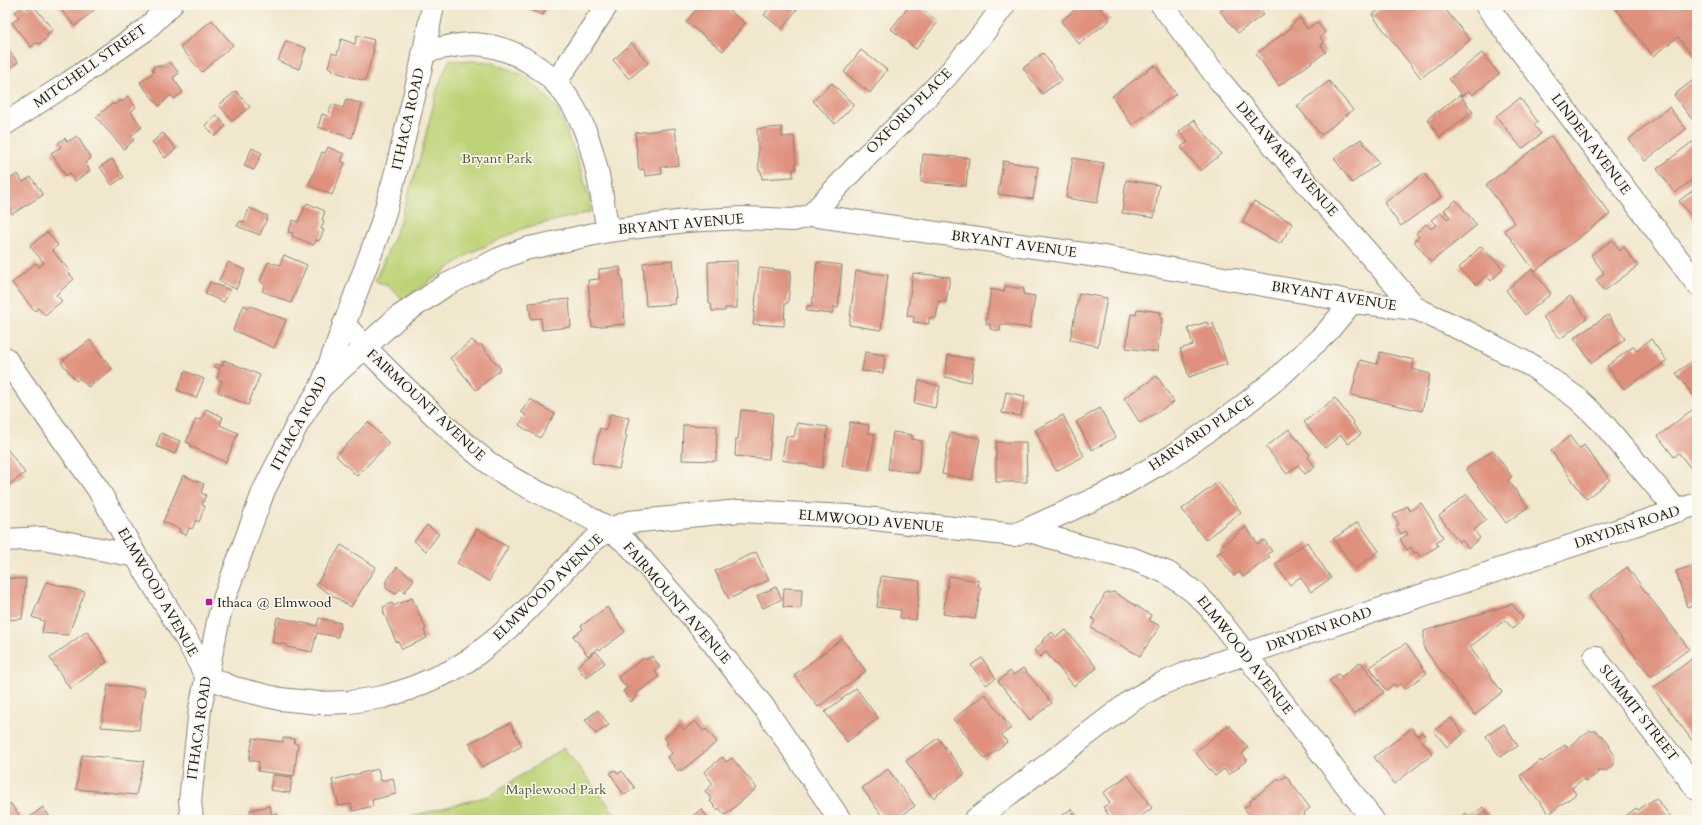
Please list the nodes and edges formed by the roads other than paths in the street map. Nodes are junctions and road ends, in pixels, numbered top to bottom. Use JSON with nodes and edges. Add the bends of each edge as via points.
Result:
{"nodes":[{"id":1,"x":171,"y":5,"type":"edge"},
{"id":2,"x":433,"y":5,"type":"edge"},
{"id":3,"x":606,"y":5,"type":"edge"},
{"id":4,"x":1004,"y":5,"type":"edge"},
{"id":5,"x":1162,"y":5,"type":"edge"},
{"id":6,"x":1486,"y":5,"type":"edge"},
{"id":7,"x":423,"y":52,"type":"junction"},
{"id":8,"x":556,"y":82,"type":"junction"},
{"id":9,"x":5,"y":124,"type":"edge"},
{"id":10,"x":811,"y":215,"type":"junction"},
{"id":11,"x":608,"y":231,"type":"junction"},
{"id":12,"x":1697,"y":284,"type":"edge"},
{"id":13,"x":1352,"y":302,"type":"junction"},
{"id":14,"x":1417,"y":309,"type":"junction"},
{"id":15,"x":344,"y":324,"type":"junction"},
{"id":16,"x":364,"y":346,"type":"junction"},
{"id":17,"x":5,"y":358,"type":"edge"},
{"id":18,"x":321,"y":387,"type":"junction"},
{"id":19,"x":1687,"y":507,"type":"edge"},
{"id":20,"x":610,"y":529,"type":"junction"},
{"id":21,"x":1026,"y":530,"type":"junction"},
{"id":22,"x":5,"y":540,"type":"edge"},
{"id":23,"x":136,"y":556,"type":"junction"},
{"id":24,"x":1245,"y":654,"type":"junction"},
{"id":25,"x":1595,"y":657,"type":"dead end"},
{"id":26,"x":206,"y":676,"type":"junction"},
{"id":27,"x":1697,"y":789,"type":"edge"},
{"id":28,"x":192,"y":820,"type":"edge"},
{"id":29,"x":840,"y":820,"type":"edge"},
{"id":30,"x":975,"y":820,"type":"edge"},
{"id":31,"x":1373,"y":820,"type":"edge"}],
"edges":[{"from":1,"to":9,"type":"street","name":"MITCHELL STREET","via":[[144,30]]},
{"from":2,"to":7,"type":"street","name":"ITHACA ROAD"},
{"from":3,"to":8,"type":"street"},
{"from":4,"to":10,"type":"street","name":"OXFORD PLACE","via":[[944,79]]},
{"from":5,"to":14,"type":"street","name":"DELAWARE AVENUE","via":[[1274,146]]},
{"from":6,"to":12,"type":"street","name":"LINDEN AVENUE"},
{"from":7,"to":8,"type":"street","via":[[464,44],[501,49],[521,56]]},
{"from":7,"to":15,"type":"street","name":"ITHACA ROAD","via":[[381,226]]},
{"from":8,"to":11,"type":"street","via":[[580,116],[588,136],[595,159]]},
{"from":10,"to":11,"type":"street","name":"BRYANT AVENUE","via":[[794,220],[743,218],[685,221]]},
{"from":10,"to":13,"type":"street","name":"BRYANT AVENUE","via":[[1104,257]]},
{"from":11,"to":16,"type":"street","name":"BRYANT AVENUE","via":[[525,249],[499,259],[446,284],[397,318]]},
{"from":13,"to":14,"type":"street","name":"BRYANT AVENUE"},
{"from":13,"to":21,"type":"street","name":"HARVARD PLACE","via":[[1327,332],[1280,376],[1239,409],[1171,457],[1112,491]]},
{"from":14,"to":19,"type":"street","name":"BRYANT AVENUE","via":[[1469,332],[1532,366],[1578,399]]},
{"from":15,"to":16,"type":"street","name":"FAIRMOUNT AVENUE"},
{"from":15,"to":18,"type":"street","name":"ITHACA ROAD"},
{"from":16,"to":18,"type":"street","name":"BRYANT AVENUE"},
{"from":16,"to":20,"type":"street","name":"FAIRMOUNT AVENUE","via":[[426,408],[490,464],[532,490]]},
{"from":17,"to":23,"type":"street","name":"ELMWOOD AVENUE","via":[[98,488]]},
{"from":18,"to":26,"type":"street","name":"ITHACA ROAD","via":[[298,423],[264,490],[225,596]]},
{"from":19,"to":24,"type":"street","name":"DRYDEN ROAD"},
{"from":20,"to":21,"type":"street","name":"ELMWOOD AVENUE","via":[[641,520],[739,511],[848,516],[1014,535]]},
{"from":20,"to":26,"type":"street","name":"ELMWOOD AVENUE","via":[[584,549],[527,610],[472,658],[451,671],[409,689],[383,697],[350,702],[319,702],[280,699],[234,688]]},
{"from":20,"to":29,"type":"street","name":"FAIRMOUNT AVENUE","via":[[631,547],[704,632],[766,710]]},
{"from":21,"to":24,"type":"street","name":"ELMWOOD AVENUE","via":[[1133,559],[1168,573],[1194,592],[1210,608]]},
{"from":22,"to":23,"type":"street","via":[[43,538]]},
{"from":23,"to":26,"type":"street","name":"ELMWOOD AVENUE"},
{"from":24,"to":30,"type":"street","name":"DRYDEN ROAD","via":[[1185,674],[1131,701]]},
{"from":24,"to":31,"type":"street","name":"ELMWOOD AVENUE"},
{"from":25,"to":27,"type":"street","name":"SUMMIT STREET"},
{"from":26,"to":28,"type":"street","name":"ITHACA ROAD","via":[[190,801]]}]}
